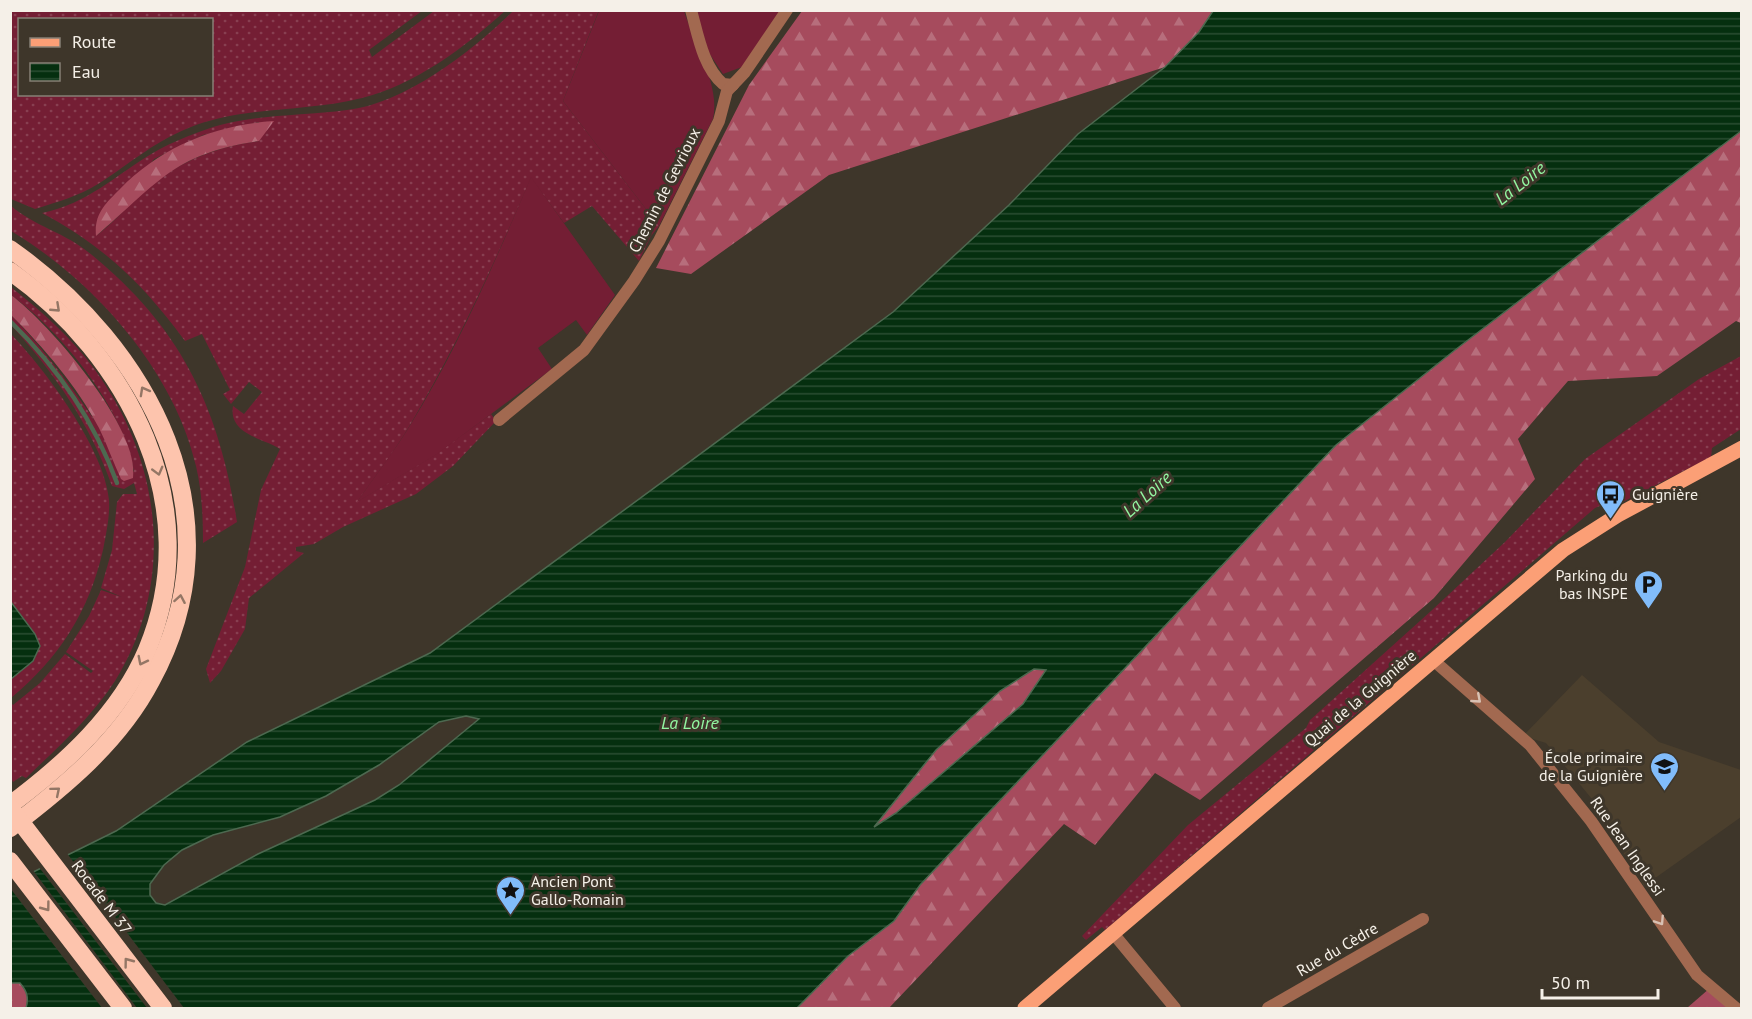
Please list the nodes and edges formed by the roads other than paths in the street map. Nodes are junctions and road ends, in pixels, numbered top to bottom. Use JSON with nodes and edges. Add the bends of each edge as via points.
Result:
{"nodes":[{"id":1,"x":691,"y":10,"type":"edge"},
{"id":2,"x":787,"y":10,"type":"edge"},
{"id":3,"x":733,"y":85,"type":"junction"},
{"id":4,"x":10,"y":249,"type":"edge"},
{"id":5,"x":10,"y":271,"type":"edge"},
{"id":6,"x":499,"y":420,"type":"dead end"},
{"id":7,"x":1742,"y":448,"type":"edge"},
{"id":8,"x":1433,"y":660,"type":"junction"},
{"id":9,"x":10,"y":807,"type":"edge"},
{"id":10,"x":10,"y":828,"type":"edge"},
{"id":11,"x":10,"y":861,"type":"edge"},
{"id":12,"x":1423,"y":918,"type":"dead end"},
{"id":13,"x":1112,"y":932,"type":"junction"},
{"id":14,"x":123,"y":1008,"type":"edge"},
{"id":15,"x":163,"y":1008,"type":"edge"},
{"id":16,"x":1025,"y":1008,"type":"edge"},
{"id":17,"x":1175,"y":1008,"type":"edge"},
{"id":18,"x":1268,"y":1008,"type":"edge"},
{"id":19,"x":1736,"y":1008,"type":"edge"}],
"edges":[{"from":1,"to":3,"type":"street","via":[[700,44],[717,79]]},
{"from":2,"to":3,"type":"street","name":"Chemin de Gevrioux"},
{"from":3,"to":6,"type":"street","name":"Chemin de Gevrioux","via":[[669,222],[634,281],[584,350]]},
{"from":10,"to":4,"type":"highway","one_way":true,"via":[[99,751],[138,703],[174,628],[181,599],[186,540],[180,481],[171,452],[133,371],[76,302]]},
{"from":5,"to":9,"type":"highway","one_way":true,"via":[[67,319],[123,389],[158,470],[168,538],[166,578],[158,616],[147,651],[128,685],[88,736]]},
{"from":7,"to":8,"type":"main road","name":"Quai de la Guignière","via":[[1581,538]]},
{"from":8,"to":13,"type":"main road","name":"Quai de la Guignière"},
{"from":8,"to":19,"type":"street","name":"Rue Jean Inglessi","one_way":true,"via":[[1538,754],[1592,821],[1698,975]]},
{"from":15,"to":9,"type":"highway","name":"Rocade M 37","one_way":true,"bridge":true},
{"from":11,"to":14,"type":"highway","one_way":true},
{"from":12,"to":18,"type":"street","name":"Rue du Cèdre"},
{"from":13,"to":16,"type":"main road","name":"Quai de la Guignière"},
{"from":13,"to":17,"type":"street"}]}
